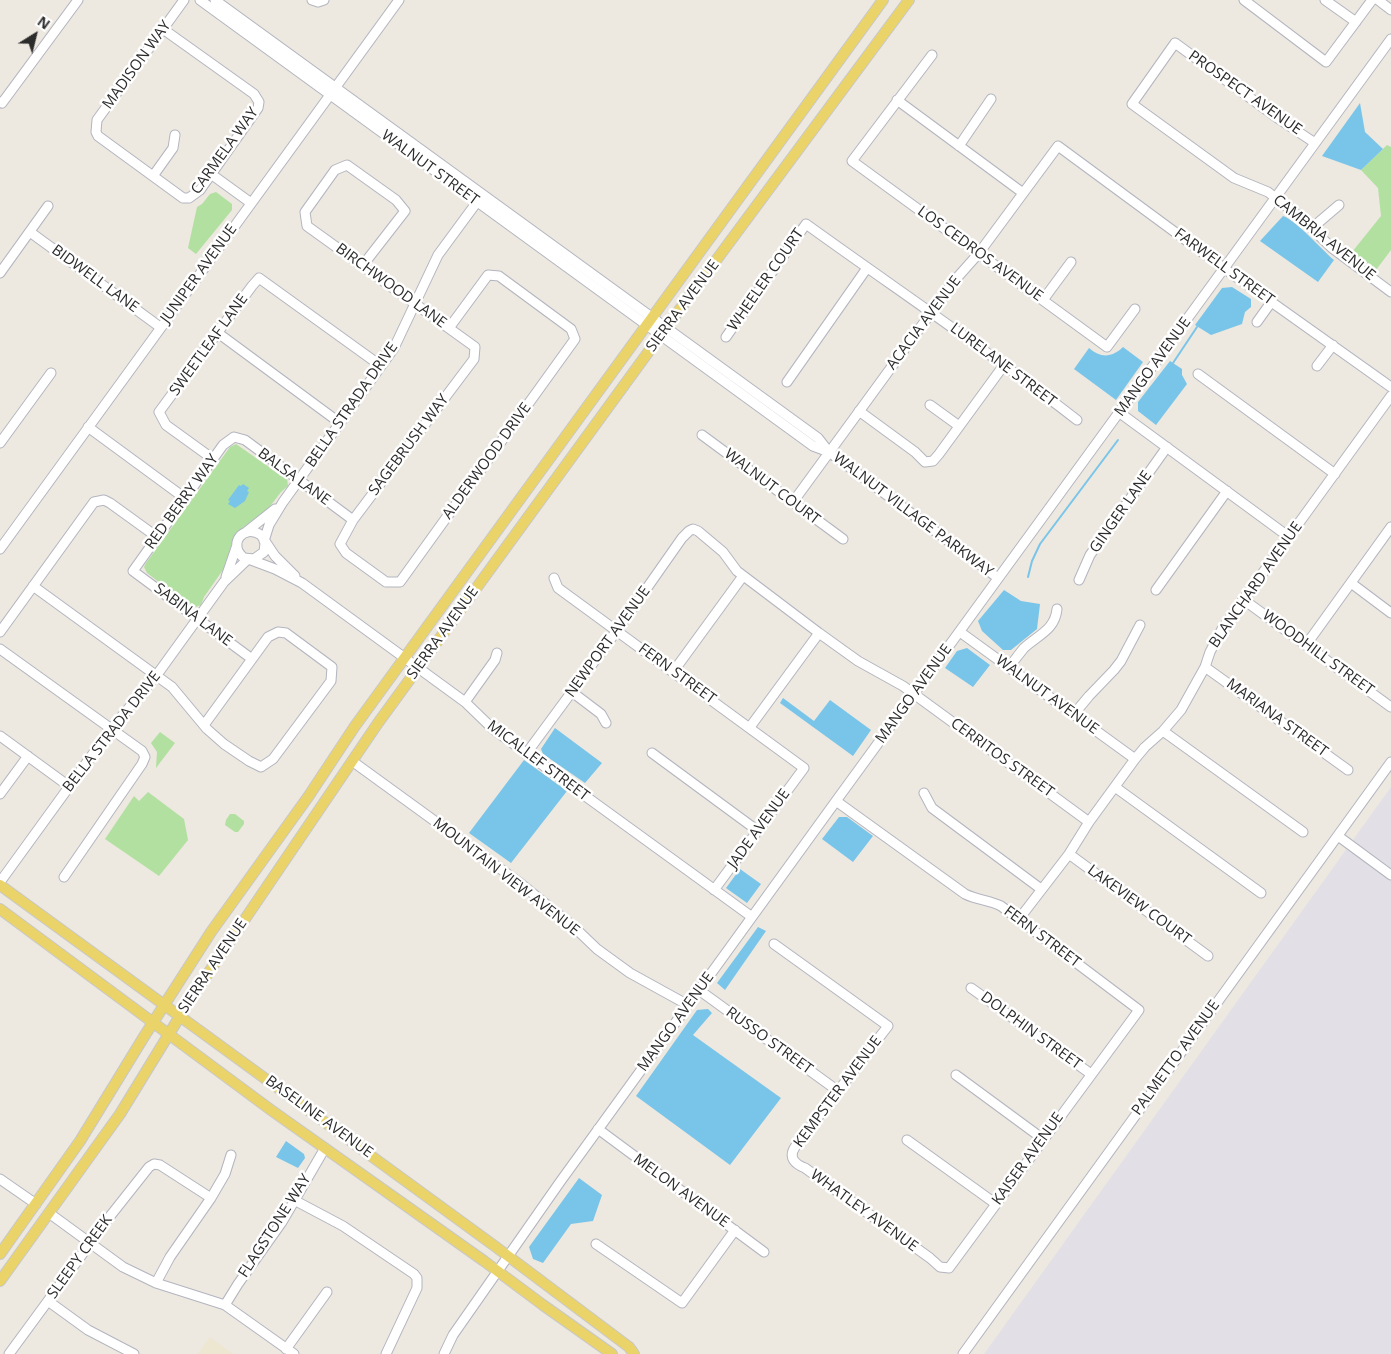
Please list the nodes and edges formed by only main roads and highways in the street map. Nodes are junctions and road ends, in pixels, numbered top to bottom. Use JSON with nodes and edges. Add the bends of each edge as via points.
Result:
{"nodes":[{"id":1,"x":883,"y":0,"type":"edge"},
{"id":2,"x":909,"y":0,"type":"edge"},
{"id":3,"x":0,"y":884,"type":"edge"},
{"id":4,"x":0,"y":909,"type":"edge"},
{"id":5,"x":165,"y":1004,"type":"junction"},
{"id":6,"x":180,"y":1015,"type":"junction"},
{"id":7,"x":153,"y":1022,"type":"junction"},
{"id":8,"x":169,"y":1034,"type":"junction"},
{"id":9,"x":0,"y":1254,"type":"edge"},
{"id":10,"x":0,"y":1281,"type":"edge"},
{"id":11,"x":612,"y":1354,"type":"edge"},
{"id":12,"x":634,"y":1354,"type":"edge"}],
"edges":[{"from":1,"to":5,"type":"main road","name":"SIERRA AVENUE","via":[[355,726],[211,932]]},
{"from":2,"to":6,"type":"main road","name":"SIERRA AVENUE","via":[[418,668]]},
{"from":3,"to":5,"type":"main road","name":"BASELINE AVENUE"},
{"from":4,"to":7,"type":"main road","name":"BASELINE AVENUE"},
{"from":5,"to":6,"type":"main road","name":"BASELINE AVENUE"},
{"from":5,"to":7,"type":"main road","name":"SIERRA AVENUE"},
{"from":6,"to":8,"type":"main road","name":"SIERRA AVENUE"},
{"from":6,"to":12,"type":"main road","name":"BASELINE AVENUE","via":[[508,1256]]},
{"from":7,"to":8,"type":"main road","name":"BASELINE AVENUE"},
{"from":7,"to":9,"type":"main road","name":"SIERRA AVENUE","via":[[80,1141]]},
{"from":8,"to":10,"type":"main road","name":"SIERRA AVENUE","via":[[120,1114]]},
{"from":8,"to":11,"type":"main road","name":"BASELINE AVENUE"}]}
